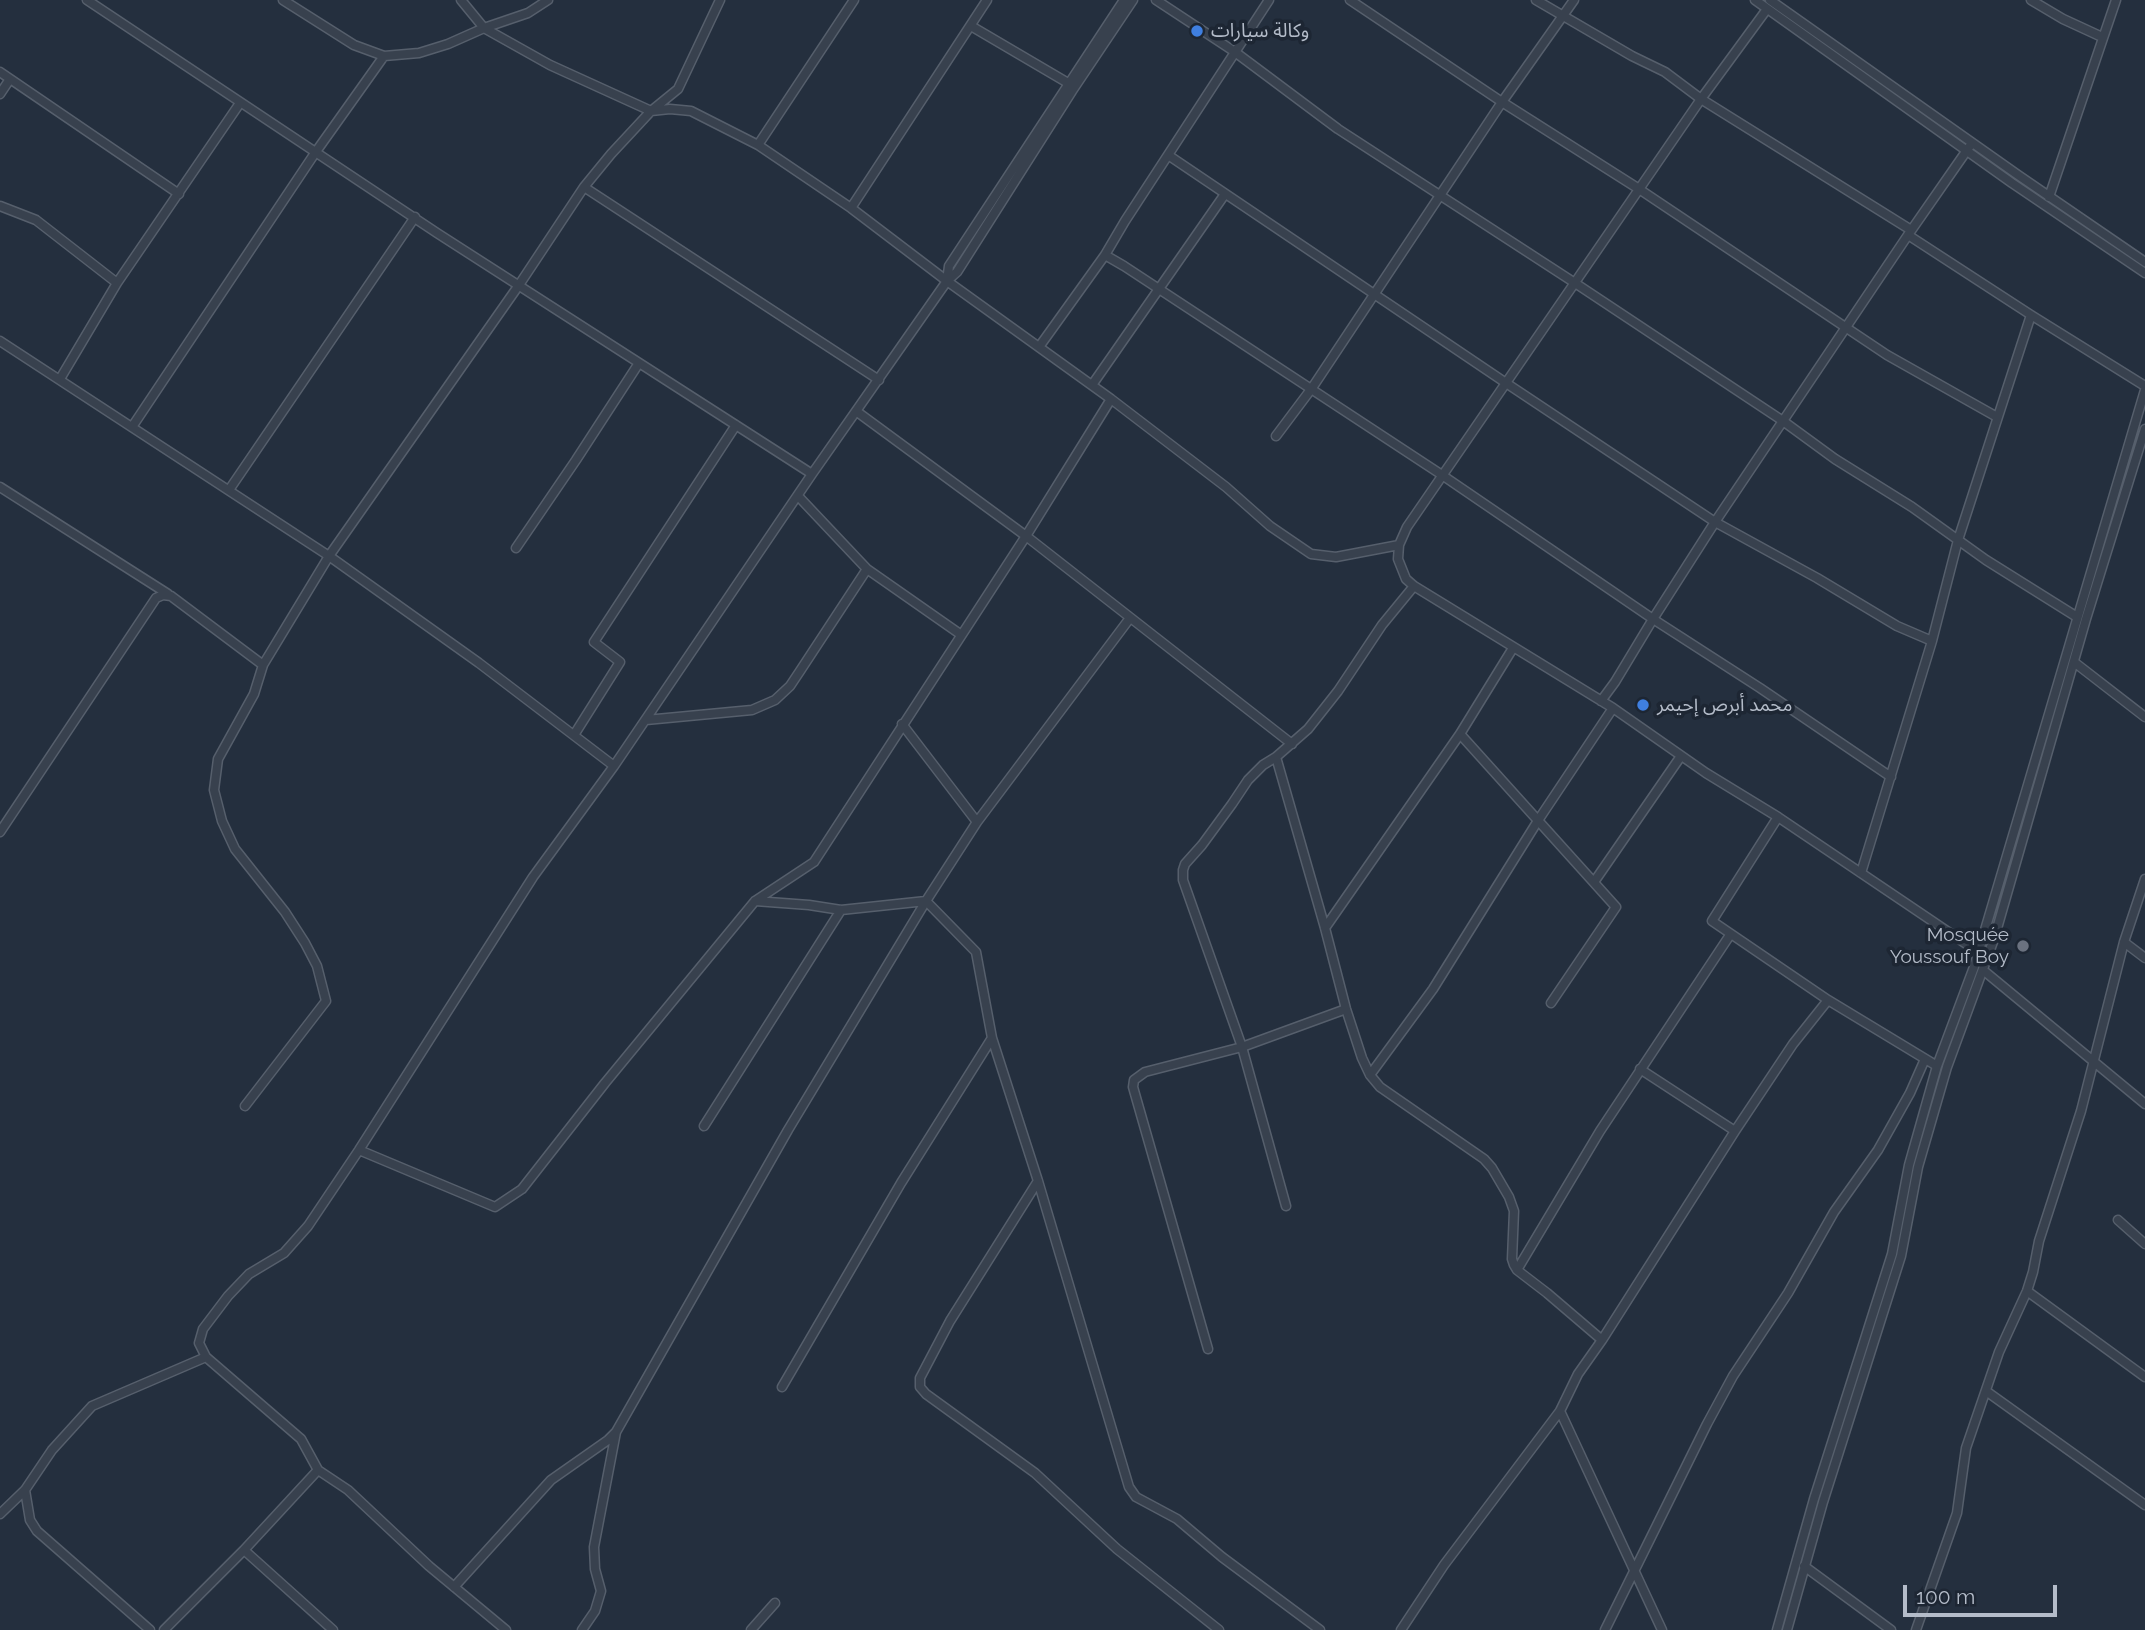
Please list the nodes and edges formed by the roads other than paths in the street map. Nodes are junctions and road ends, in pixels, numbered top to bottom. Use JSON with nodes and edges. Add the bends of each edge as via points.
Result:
{"nodes":[{"id":1,"x":88,"y":0,"type":"edge"},
{"id":2,"x":283,"y":0,"type":"edge"},
{"id":3,"x":461,"y":0,"type":"edge"},
{"id":4,"x":548,"y":0,"type":"edge"},
{"id":5,"x":720,"y":0,"type":"edge"},
{"id":6,"x":854,"y":0,"type":"edge"},
{"id":7,"x":987,"y":0,"type":"edge"},
{"id":8,"x":1124,"y":0,"type":"edge"},
{"id":9,"x":1133,"y":0,"type":"edge"},
{"id":10,"x":1156,"y":0,"type":"edge"},
{"id":11,"x":1269,"y":0,"type":"edge"},
{"id":12,"x":1350,"y":0,"type":"edge"},
{"id":13,"x":1536,"y":0,"type":"edge"},
{"id":14,"x":1574,"y":0,"type":"edge"},
{"id":15,"x":1755,"y":0,"type":"edge"},
{"id":16,"x":2031,"y":0,"type":"edge"},
{"id":17,"x":2116,"y":0,"type":"edge"},
{"id":18,"x":1768,"y":4,"type":"edge"},
{"id":19,"x":1564,"y":16,"type":"junction"},
{"id":20,"x":971,"y":26,"type":"junction"},
{"id":21,"x":484,"y":28,"type":"junction"},
{"id":22,"x":2102,"y":37,"type":"junction"},
{"id":23,"x":1235,"y":52,"type":"junction"},
{"id":24,"x":384,"y":56,"type":"junction"},
{"id":25,"x":0,"y":72,"type":"edge"},
{"id":26,"x":10,"y":79,"type":"junction"},
{"id":27,"x":1069,"y":83,"type":"junction"},
{"id":28,"x":0,"y":94,"type":"edge"},
{"id":29,"x":1701,"y":99,"type":"junction"},
{"id":30,"x":1502,"y":102,"type":"junction"},
{"id":31,"x":240,"y":103,"type":"junction"},
{"id":32,"x":651,"y":111,"type":"junction"},
{"id":33,"x":758,"y":145,"type":"junction"},
{"id":34,"x":1969,"y":147,"type":"junction"},
{"id":35,"x":315,"y":153,"type":"junction"},
{"id":36,"x":1168,"y":155,"type":"junction"},
{"id":37,"x":584,"y":187,"type":"junction"},
{"id":38,"x":1639,"y":189,"type":"junction"},
{"id":39,"x":179,"y":194,"type":"junction"},
{"id":40,"x":1225,"y":194,"type":"junction"},
{"id":41,"x":1441,"y":195,"type":"junction"},
{"id":42,"x":2049,"y":197,"type":"junction"},
{"id":43,"x":0,"y":206,"type":"edge"},
{"id":44,"x":851,"y":208,"type":"junction"},
{"id":45,"x":415,"y":217,"type":"junction"},
{"id":46,"x":1909,"y":232,"type":"junction"},
{"id":47,"x":1105,"y":256,"type":"junction"},
{"id":48,"x":2145,"y":262,"type":"edge"},
{"id":49,"x":2145,"y":273,"type":"edge"},
{"id":50,"x":947,"y":281,"type":"junction"},
{"id":51,"x":117,"y":284,"type":"junction"},
{"id":52,"x":1575,"y":284,"type":"junction"},
{"id":53,"x":519,"y":285,"type":"junction"},
{"id":54,"x":1159,"y":289,"type":"junction"},
{"id":55,"x":1375,"y":295,"type":"junction"},
{"id":56,"x":2031,"y":315,"type":"junction"},
{"id":57,"x":1845,"y":327,"type":"junction"},
{"id":58,"x":0,"y":341,"type":"edge"},
{"id":59,"x":1039,"y":347,"type":"junction"},
{"id":60,"x":639,"y":363,"type":"junction"},
{"id":61,"x":60,"y":379,"type":"junction"},
{"id":62,"x":878,"y":380,"type":"junction"},
{"id":63,"x":1506,"y":383,"type":"junction"},
{"id":64,"x":1092,"y":385,"type":"junction"},
{"id":65,"x":1312,"y":388,"type":"junction"},
{"id":66,"x":2145,"y":388,"type":"edge"},
{"id":67,"x":1111,"y":399,"type":"junction"},
{"id":68,"x":856,"y":411,"type":"junction"},
{"id":69,"x":1997,"y":417,"type":"junction"},
{"id":70,"x":1783,"y":421,"type":"junction"},
{"id":71,"x":736,"y":425,"type":"junction"},
{"id":72,"x":132,"y":427,"type":"junction"},
{"id":73,"x":2145,"y":429,"type":"edge"},
{"id":74,"x":1276,"y":436,"type":"dead end"},
{"id":75,"x":813,"y":474,"type":"junction"},
{"id":76,"x":1442,"y":475,"type":"junction"},
{"id":77,"x":0,"y":486,"type":"edge"},
{"id":78,"x":229,"y":490,"type":"junction"},
{"id":79,"x":797,"y":496,"type":"junction"},
{"id":80,"x":1715,"y":522,"type":"junction"},
{"id":81,"x":1026,"y":536,"type":"junction"},
{"id":82,"x":1958,"y":540,"type":"junction"},
{"id":83,"x":1399,"y":545,"type":"junction"},
{"id":84,"x":516,"y":548,"type":"dead end"},
{"id":85,"x":329,"y":556,"type":"junction"},
{"id":86,"x":867,"y":569,"type":"junction"},
{"id":87,"x":1414,"y":586,"type":"junction"},
{"id":88,"x":171,"y":596,"type":"junction"},
{"id":89,"x":2077,"y":617,"type":"junction"},
{"id":90,"x":1130,"y":618,"type":"junction"},
{"id":91,"x":1653,"y":619,"type":"junction"},
{"id":92,"x":960,"y":634,"type":"junction"},
{"id":93,"x":1932,"y":641,"type":"junction"},
{"id":94,"x":1513,"y":648,"type":"junction"},
{"id":95,"x":2074,"y":662,"type":"junction"},
{"id":96,"x":263,"y":665,"type":"junction"},
{"id":97,"x":1601,"y":701,"type":"junction"},
{"id":98,"x":1613,"y":708,"type":"junction"},
{"id":99,"x":2145,"y":717,"type":"edge"},
{"id":100,"x":646,"y":720,"type":"junction"},
{"id":101,"x":902,"y":724,"type":"junction"},
{"id":102,"x":1460,"y":734,"type":"junction"},
{"id":103,"x":574,"y":735,"type":"junction"},
{"id":104,"x":1292,"y":744,"type":"junction"},
{"id":105,"x":1681,"y":756,"type":"junction"},
{"id":106,"x":1276,"y":757,"type":"junction"},
{"id":107,"x":614,"y":766,"type":"junction"},
{"id":108,"x":1891,"y":777,"type":"junction"},
{"id":109,"x":1778,"y":817,"type":"junction"},
{"id":110,"x":1539,"y":820,"type":"junction"},
{"id":111,"x":977,"y":822,"type":"junction"},
{"id":112,"x":0,"y":832,"type":"edge"},
{"id":113,"x":1861,"y":873,"type":"junction"},
{"id":114,"x":2145,"y":879,"type":"edge"},
{"id":115,"x":1594,"y":882,"type":"junction"},
{"id":116,"x":755,"y":901,"type":"junction"},
{"id":117,"x":926,"y":901,"type":"junction"},
{"id":118,"x":841,"y":910,"type":"junction"},
{"id":119,"x":1325,"y":928,"type":"junction"},
{"id":120,"x":1730,"y":935,"type":"junction"},
{"id":121,"x":2124,"y":942,"type":"junction"},
{"id":122,"x":1978,"y":952,"type":"junction"},
{"id":123,"x":1987,"y":958,"type":"junction"},
{"id":124,"x":2145,"y":958,"type":"edge"},
{"id":125,"x":1983,"y":970,"type":"junction"},
{"id":126,"x":1828,"y":1000,"type":"junction"},
{"id":127,"x":1551,"y":1003,"type":"dead end"},
{"id":128,"x":1346,"y":1009,"type":"junction"},
{"id":129,"x":992,"y":1038,"type":"junction"},
{"id":130,"x":1242,"y":1047,"type":"junction"},
{"id":131,"x":1925,"y":1059,"type":"junction"},
{"id":132,"x":2095,"y":1061,"type":"junction"},
{"id":133,"x":1937,"y":1066,"type":"junction"},
{"id":134,"x":1640,"y":1069,"type":"junction"},
{"id":135,"x":1370,"y":1075,"type":"junction"},
{"id":136,"x":2145,"y":1104,"type":"edge"},
{"id":137,"x":245,"y":1106,"type":"dead end"},
{"id":138,"x":704,"y":1126,"type":"dead end"},
{"id":139,"x":1735,"y":1131,"type":"junction"},
{"id":140,"x":359,"y":1150,"type":"junction"},
{"id":141,"x":1038,"y":1181,"type":"junction"},
{"id":142,"x":1286,"y":1206,"type":"dead end"},
{"id":143,"x":2118,"y":1220,"type":"dead end"},
{"id":144,"x":2145,"y":1244,"type":"edge"},
{"id":145,"x":1517,"y":1270,"type":"junction"},
{"id":146,"x":2027,"y":1291,"type":"junction"},
{"id":147,"x":1602,"y":1340,"type":"junction"},
{"id":148,"x":1208,"y":1349,"type":"dead end"},
{"id":149,"x":206,"y":1357,"type":"junction"},
{"id":150,"x":2145,"y":1377,"type":"edge"},
{"id":151,"x":782,"y":1387,"type":"dead end"},
{"id":152,"x":1986,"y":1391,"type":"junction"},
{"id":153,"x":1560,"y":1411,"type":"junction"},
{"id":154,"x":616,"y":1432,"type":"junction"},
{"id":155,"x":318,"y":1470,"type":"junction"},
{"id":156,"x":25,"y":1490,"type":"junction"},
{"id":157,"x":2145,"y":1505,"type":"edge"},
{"id":158,"x":0,"y":1514,"type":"edge"},
{"id":159,"x":244,"y":1550,"type":"junction"},
{"id":160,"x":1804,"y":1566,"type":"junction"},
{"id":161,"x":1633,"y":1572,"type":"junction"},
{"id":162,"x":454,"y":1587,"type":"junction"},
{"id":163,"x":775,"y":1603,"type":"dead end"},
{"id":164,"x":150,"y":1630,"type":"edge"},
{"id":165,"x":164,"y":1630,"type":"edge"},
{"id":166,"x":333,"y":1630,"type":"edge"},
{"id":167,"x":506,"y":1630,"type":"edge"},
{"id":168,"x":582,"y":1630,"type":"edge"},
{"id":169,"x":751,"y":1630,"type":"edge"},
{"id":170,"x":1219,"y":1630,"type":"edge"},
{"id":171,"x":1320,"y":1630,"type":"edge"},
{"id":172,"x":1401,"y":1630,"type":"edge"},
{"id":173,"x":1605,"y":1630,"type":"edge"},
{"id":174,"x":1662,"y":1630,"type":"edge"},
{"id":175,"x":1777,"y":1630,"type":"edge"},
{"id":176,"x":1787,"y":1630,"type":"edge"},
{"id":177,"x":1891,"y":1630,"type":"edge"},
{"id":178,"x":1916,"y":1630,"type":"edge"}],
"edges":[{"from":1,"to":31,"type":"street"},
{"from":2,"to":24,"type":"street","via":[[354,45]]},
{"from":3,"to":21,"type":"street"},
{"from":4,"to":21,"type":"street","via":[[528,13]]},
{"from":5,"to":32,"type":"street","via":[[678,89]]},
{"from":6,"to":33,"type":"street"},
{"from":7,"to":20,"type":"street"},
{"from":8,"to":27,"type":"street"},
{"from":9,"to":50,"type":"street"},
{"from":10,"to":23,"type":"street"},
{"from":11,"to":23,"type":"street"},
{"from":12,"to":30,"type":"street"},
{"from":13,"to":19,"type":"street"},
{"from":14,"to":19,"type":"street"},
{"from":15,"to":18,"type":"street"},
{"from":16,"to":22,"type":"street"},
{"from":17,"to":22,"type":"street"},
{"from":18,"to":29,"type":"street"},
{"from":18,"to":34,"type":"street"},
{"from":19,"to":29,"type":"street","via":[[1665,72]]},
{"from":19,"to":30,"type":"street"},
{"from":20,"to":27,"type":"street"},
{"from":20,"to":44,"type":"street"},
{"from":21,"to":24,"type":"street","via":[[419,53]]},
{"from":21,"to":32,"type":"street","via":[[550,65]]},
{"from":22,"to":42,"type":"street"},
{"from":23,"to":36,"type":"street"},
{"from":23,"to":41,"type":"street","via":[[1338,129]]},
{"from":24,"to":35,"type":"street"},
{"from":25,"to":26,"type":"street"},
{"from":26,"to":28,"type":"street"},
{"from":26,"to":39,"type":"street"},
{"from":27,"to":50,"type":"street","via":[[949,266]]},
{"from":29,"to":38,"type":"street"},
{"from":29,"to":46,"type":"street"},
{"from":30,"to":38,"type":"street"},
{"from":30,"to":41,"type":"street"},
{"from":31,"to":35,"type":"street"},
{"from":31,"to":39,"type":"street"},
{"from":32,"to":33,"type":"street","via":[[691,111]]},
{"from":32,"to":37,"type":"street"},
{"from":33,"to":44,"type":"street"},
{"from":34,"to":42,"type":"street"},
{"from":34,"to":46,"type":"street"},
{"from":34,"to":49,"type":"street"},
{"from":35,"to":45,"type":"street"},
{"from":35,"to":72,"type":"street"},
{"from":36,"to":40,"type":"street"},
{"from":36,"to":47,"type":"street"},
{"from":37,"to":53,"type":"street"},
{"from":37,"to":62,"type":"street"},
{"from":38,"to":52,"type":"street"},
{"from":38,"to":57,"type":"street"},
{"from":39,"to":51,"type":"street"},
{"from":40,"to":54,"type":"street"},
{"from":40,"to":55,"type":"street"},
{"from":41,"to":52,"type":"street"},
{"from":41,"to":55,"type":"street"},
{"from":42,"to":48,"type":"street"},
{"from":43,"to":51,"type":"street","via":[[36,220]]},
{"from":44,"to":50,"type":"street"},
{"from":45,"to":53,"type":"street"},
{"from":45,"to":78,"type":"street"},
{"from":46,"to":56,"type":"street"},
{"from":46,"to":57,"type":"street"},
{"from":47,"to":54,"type":"street"},
{"from":47,"to":59,"type":"street"},
{"from":50,"to":59,"type":"street"},
{"from":50,"to":62,"type":"street"},
{"from":51,"to":61,"type":"street"},
{"from":52,"to":63,"type":"street"},
{"from":52,"to":70,"type":"street"},
{"from":53,"to":60,"type":"street"},
{"from":53,"to":85,"type":"street"},
{"from":54,"to":64,"type":"street"},
{"from":54,"to":65,"type":"street"},
{"from":55,"to":63,"type":"street"},
{"from":55,"to":65,"type":"street"},
{"from":56,"to":66,"type":"street"},
{"from":56,"to":69,"type":"street"},
{"from":57,"to":69,"type":"street"},
{"from":57,"to":70,"type":"street"},
{"from":58,"to":61,"type":"street"},
{"from":59,"to":64,"type":"street"},
{"from":60,"to":71,"type":"street"},
{"from":60,"to":84,"type":"street"},
{"from":61,"to":72,"type":"street"},
{"from":62,"to":68,"type":"street"},
{"from":63,"to":76,"type":"street"},
{"from":63,"to":80,"type":"street"},
{"from":64,"to":67,"type":"street"},
{"from":65,"to":74,"type":"street"},
{"from":65,"to":76,"type":"street"},
{"from":66,"to":89,"type":"street"},
{"from":67,"to":81,"type":"street"},
{"from":67,"to":83,"type":"street","via":[[1311,554],[1336,557]]},
{"from":68,"to":75,"type":"street"},
{"from":68,"to":81,"type":"street"},
{"from":69,"to":82,"type":"street"},
{"from":70,"to":80,"type":"street"},
{"from":70,"to":82,"type":"street"},
{"from":71,"to":75,"type":"street"},
{"from":71,"to":103,"type":"street","via":[[594,642],[620,662]]},
{"from":72,"to":78,"type":"street"},
{"from":73,"to":95,"type":"street"},
{"from":75,"to":79,"type":"street"},
{"from":76,"to":83,"type":"street"},
{"from":76,"to":91,"type":"street"},
{"from":77,"to":88,"type":"street"},
{"from":78,"to":85,"type":"street"},
{"from":79,"to":86,"type":"street"},
{"from":79,"to":100,"type":"street"},
{"from":80,"to":91,"type":"street"},
{"from":80,"to":93,"type":"street","via":[[1897,626]]},
{"from":81,"to":90,"type":"street"},
{"from":81,"to":92,"type":"street"},
{"from":82,"to":89,"type":"street"},
{"from":82,"to":93,"type":"street"},
{"from":83,"to":87,"type":"street","via":[[1398,559]]},
{"from":85,"to":96,"type":"street"},
{"from":85,"to":103,"type":"street"},
{"from":86,"to":92,"type":"street"},
{"from":86,"to":100,"type":"street","via":[[790,686],[775,700],[752,710]]},
{"from":87,"to":94,"type":"street"},
{"from":87,"to":104,"type":"street","via":[[1338,691]]},
{"from":88,"to":96,"type":"street"},
{"from":88,"to":112,"type":"street","via":[[156,598]]},
{"from":89,"to":122,"type":"street"},
{"from":90,"to":104,"type":"street"},
{"from":90,"to":111,"type":"street"},
{"from":91,"to":97,"type":"street"},
{"from":91,"to":108,"type":"street"},
{"from":92,"to":101,"type":"street"},
{"from":93,"to":108,"type":"street"},
{"from":94,"to":97,"type":"street"},
{"from":94,"to":102,"type":"street"},
{"from":95,"to":99,"type":"street"},
{"from":95,"to":123,"type":"street"},
{"from":96,"to":137,"type":"street","via":[[254,694],[218,760],[214,790],[235,849],[305,943],[326,1000]]},
{"from":97,"to":98,"type":"street"},
{"from":98,"to":105,"type":"street"},
{"from":98,"to":110,"type":"street"},
{"from":100,"to":107,"type":"street"},
{"from":101,"to":111,"type":"street"},
{"from":101,"to":116,"type":"street","via":[[814,862]]},
{"from":102,"to":110,"type":"street"},
{"from":102,"to":119,"type":"street"},
{"from":103,"to":107,"type":"street"},
{"from":104,"to":106,"type":"street"},
{"from":105,"to":109,"type":"street"},
{"from":105,"to":115,"type":"street"},
{"from":106,"to":119,"type":"street"},
{"from":106,"to":130,"type":"street","via":[[1248,780],[1182,870]]},
{"from":107,"to":140,"type":"street","via":[[533,877]]},
{"from":108,"to":113,"type":"street"},
{"from":109,"to":113,"type":"street"},
{"from":109,"to":120,"type":"street","via":[[1712,921]]},
{"from":110,"to":115,"type":"street"},
{"from":110,"to":135,"type":"street","via":[[1433,989]]},
{"from":111,"to":117,"type":"street"},
{"from":113,"to":122,"type":"street"},
{"from":114,"to":121,"type":"street"},
{"from":115,"to":127,"type":"street","via":[[1616,907]]},
{"from":116,"to":118,"type":"street"},
{"from":116,"to":140,"type":"street","via":[[522,1189],[495,1207]]},
{"from":117,"to":118,"type":"street"},
{"from":117,"to":129,"type":"street","via":[[976,952]]},
{"from":117,"to":154,"type":"street","via":[[788,1130]]},
{"from":118,"to":138,"type":"street"},
{"from":119,"to":128,"type":"street"},
{"from":120,"to":126,"type":"street"},
{"from":120,"to":134,"type":"street"},
{"from":121,"to":124,"type":"street"},
{"from":121,"to":132,"type":"street"},
{"from":122,"to":123,"type":"street"},
{"from":122,"to":133,"type":"street"},
{"from":123,"to":125,"type":"street"},
{"from":125,"to":132,"type":"street"},
{"from":125,"to":160,"type":"street","via":[[1947,1067],[1918,1167],[1901,1256]]},
{"from":126,"to":131,"type":"street"},
{"from":126,"to":139,"type":"street"},
{"from":128,"to":130,"type":"street"},
{"from":128,"to":135,"type":"street"},
{"from":129,"to":141,"type":"street"},
{"from":129,"to":151,"type":"street"},
{"from":130,"to":142,"type":"street"},
{"from":130,"to":148,"type":"street","via":[[1145,1072],[1134,1080],[1133,1087]]},
{"from":131,"to":133,"type":"street"},
{"from":131,"to":161,"type":"street","via":[[1878,1150],[1834,1212],[1733,1376]]},
{"from":132,"to":136,"type":"street"},
{"from":132,"to":146,"type":"street"},
{"from":133,"to":175,"type":"street","via":[[1909,1165],[1892,1254]]},
{"from":134,"to":139,"type":"street"},
{"from":134,"to":145,"type":"street"},
{"from":135,"to":145,"type":"street","via":[[1492,1168],[1514,1211],[1512,1259]]},
{"from":139,"to":147,"type":"street"},
{"from":140,"to":149,"type":"street","via":[[308,1226],[284,1253],[249,1274],[203,1329],[199,1343]]},
{"from":141,"to":170,"type":"street","via":[[950,1321],[920,1378],[920,1387],[1035,1473],[1118,1549]]},
{"from":141,"to":171,"type":"street","via":[[1129,1487],[1136,1497],[1177,1519]]},
{"from":143,"to":144,"type":"street"},
{"from":145,"to":147,"type":"street"},
{"from":146,"to":150,"type":"street"},
{"from":146,"to":152,"type":"street"},
{"from":147,"to":153,"type":"street"},
{"from":149,"to":155,"type":"street","via":[[301,1439]]},
{"from":149,"to":156,"type":"street","via":[[92,1406],[52,1450]]},
{"from":152,"to":157,"type":"street"},
{"from":152,"to":178,"type":"street","via":[[1966,1448],[1957,1513]]},
{"from":153,"to":161,"type":"street"},
{"from":153,"to":172,"type":"street","via":[[1444,1564]]},
{"from":154,"to":162,"type":"street","via":[[551,1480]]},
{"from":154,"to":168,"type":"street","via":[[594,1547],[601,1591]]},
{"from":155,"to":159,"type":"street"},
{"from":155,"to":162,"type":"street","via":[[348,1490]]},
{"from":156,"to":158,"type":"street"},
{"from":156,"to":164,"type":"street","via":[[30,1520],[37,1531]]},
{"from":159,"to":165,"type":"street"},
{"from":159,"to":166,"type":"street"},
{"from":160,"to":176,"type":"street"},
{"from":160,"to":177,"type":"street"},
{"from":161,"to":173,"type":"street"},
{"from":161,"to":174,"type":"street"},
{"from":162,"to":167,"type":"street"},
{"from":163,"to":169,"type":"street"}]}
